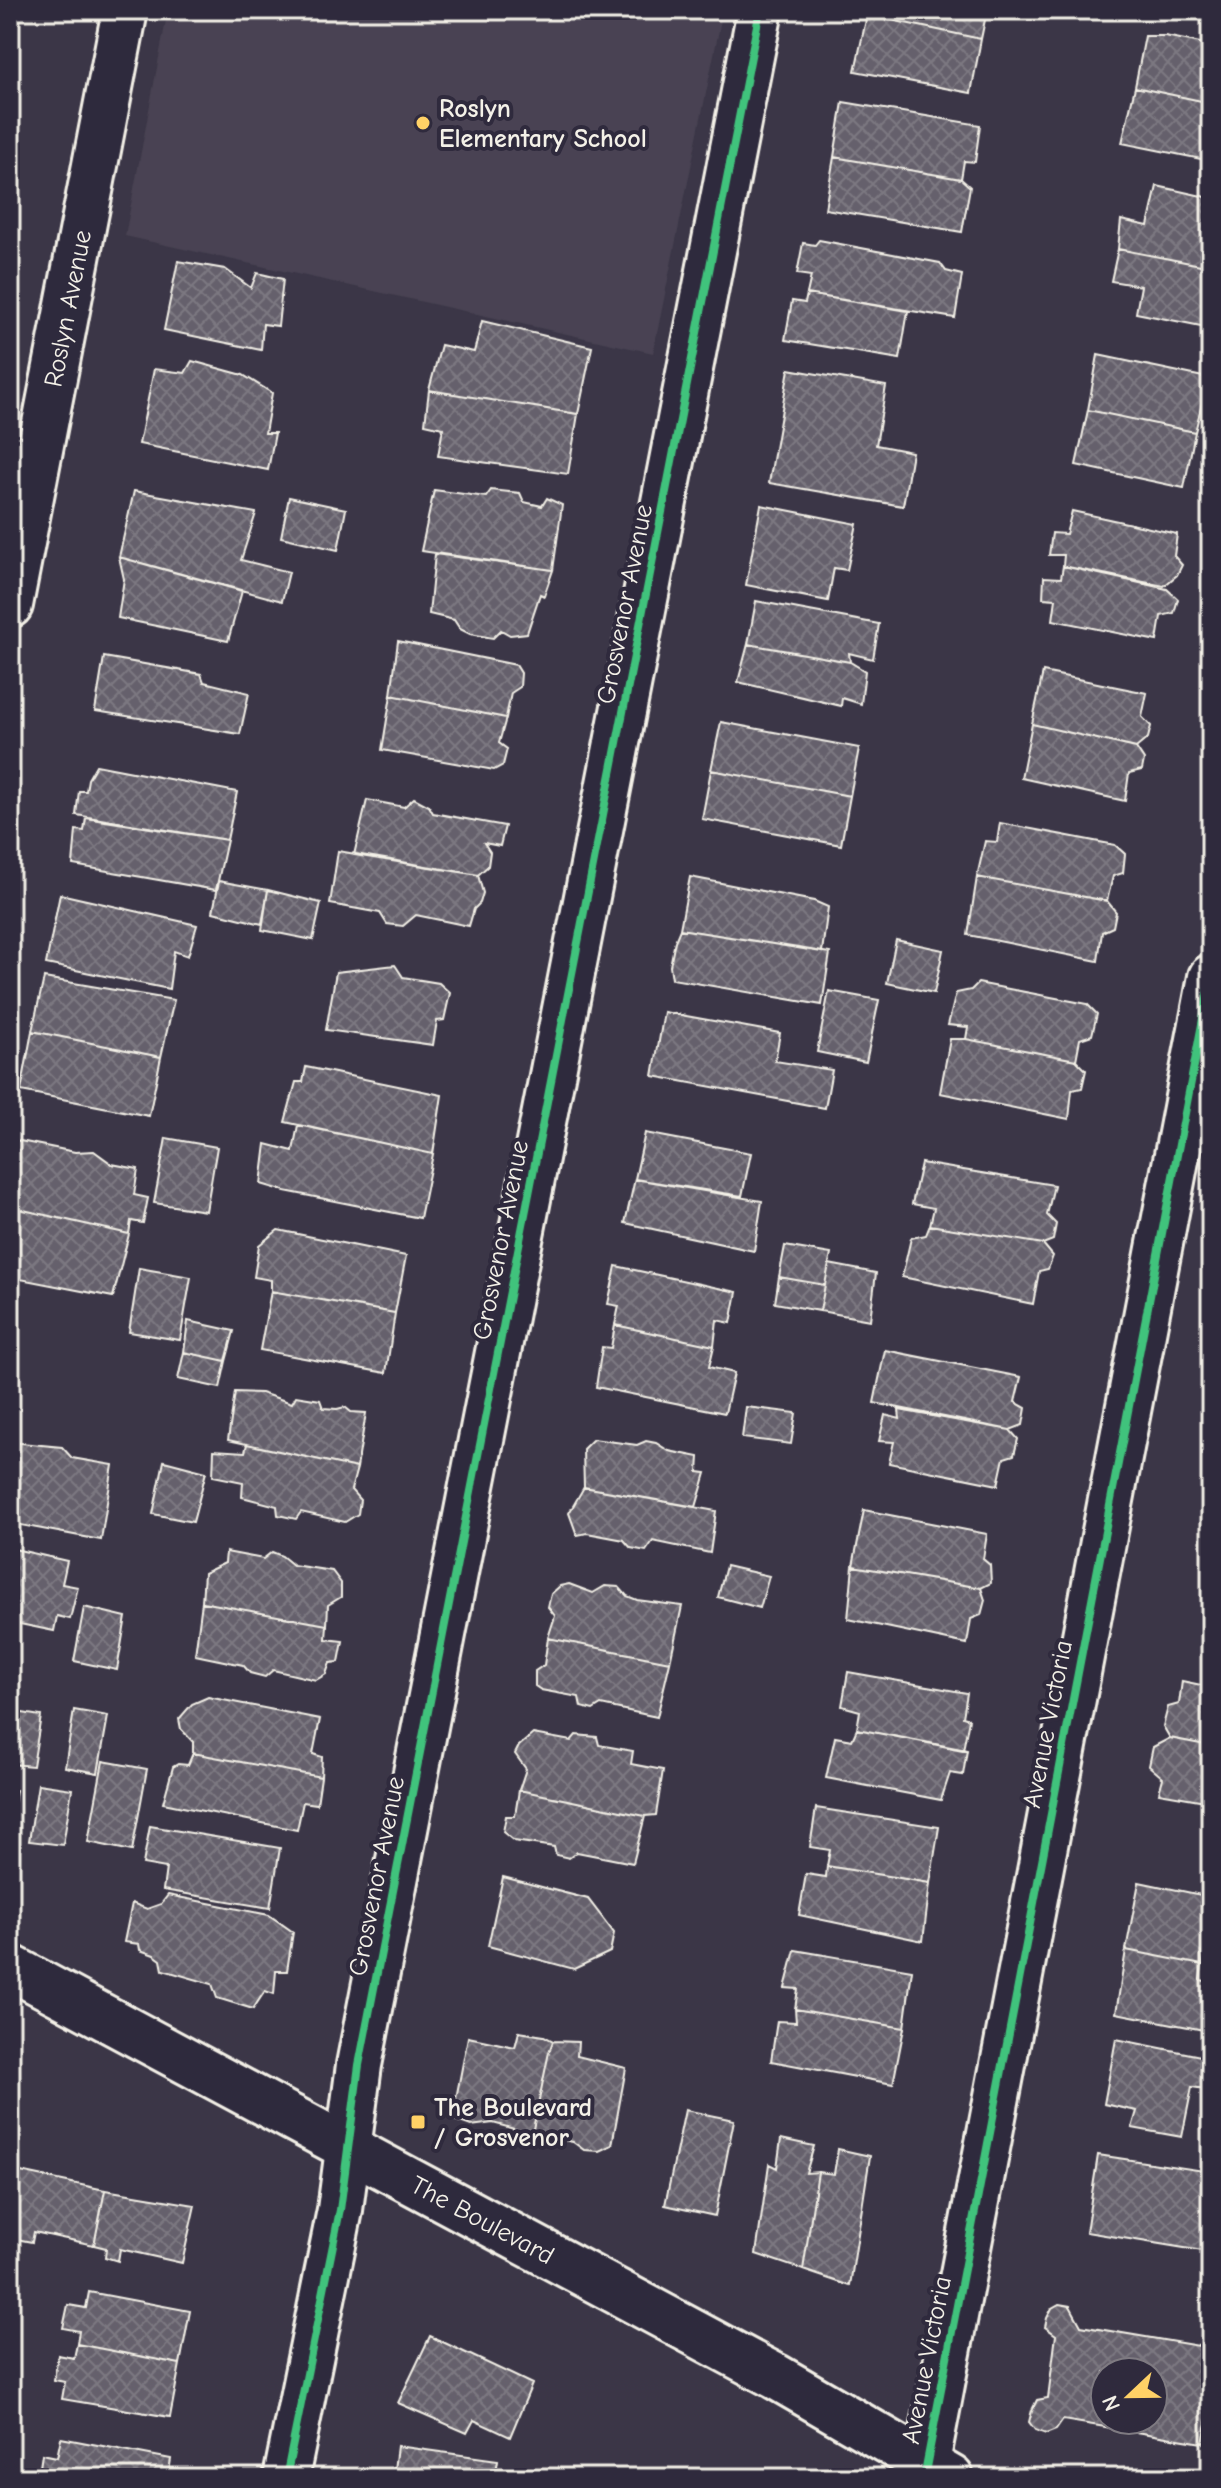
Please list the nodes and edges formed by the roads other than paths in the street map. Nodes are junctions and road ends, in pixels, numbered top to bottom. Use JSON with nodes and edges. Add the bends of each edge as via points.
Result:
{"nodes":[{"id":1,"x":125,"y":10,"type":"edge"},
{"id":2,"x":760,"y":10,"type":"edge"},
{"id":3,"x":10,"y":605,"type":"edge"},
{"id":4,"x":1211,"y":977,"type":"edge"},
{"id":5,"x":10,"y":1967,"type":"edge"},
{"id":6,"x":347,"y":2146,"type":"junction"},
{"id":7,"x":934,"y":2473,"type":"edge"},
{"id":8,"x":286,"y":2478,"type":"edge"}],
"edges":[{"from":1,"to":3,"type":"street","name":"Roslyn Avenue"},
{"from":2,"to":6,"type":"street","name":"Grosvenor Avenue"},
{"from":4,"to":7,"type":"street","name":"Avenue Victoria"},
{"from":5,"to":6,"type":"street","name":"The Boulevard"},
{"from":6,"to":7,"type":"street","name":"The Boulevard","via":[[775,2376]]},
{"from":6,"to":8,"type":"street","name":"Grosvenor Avenue","via":[[340,2210]]}]}
